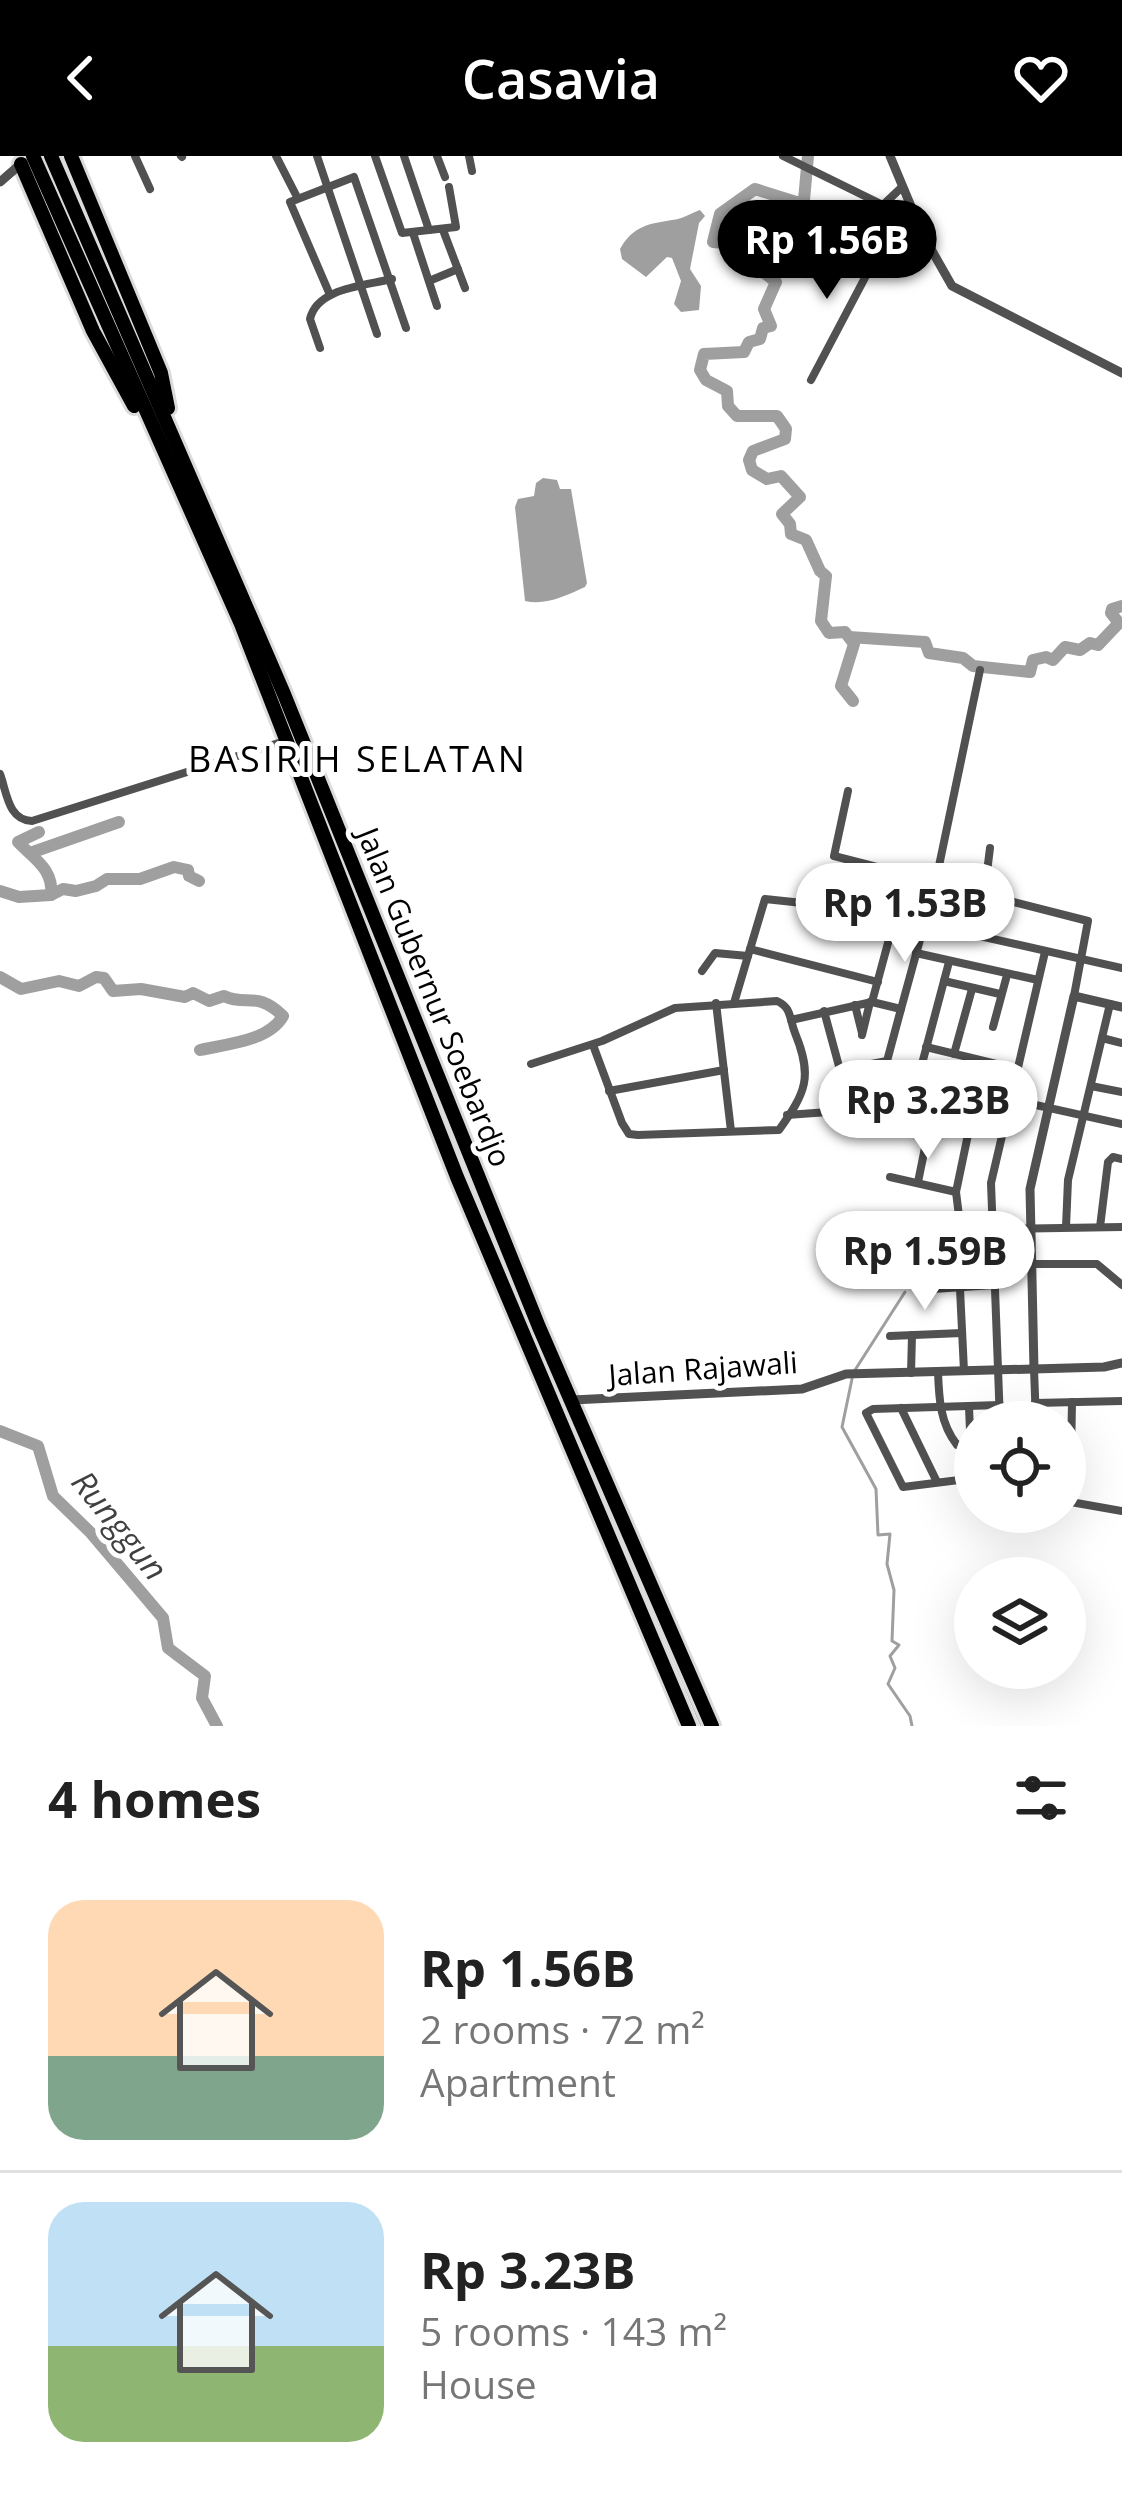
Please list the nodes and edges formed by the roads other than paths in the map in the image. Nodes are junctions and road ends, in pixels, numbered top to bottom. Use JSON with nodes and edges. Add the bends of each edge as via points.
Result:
{"nodes":[{"id":1,"x":51,"y":156,"type":"edge"},
{"id":2,"x":71,"y":156,"type":"edge"},
{"id":3,"x":135,"y":156,"type":"edge"},
{"id":4,"x":276,"y":156,"type":"edge"},
{"id":5,"x":317,"y":156,"type":"edge"},
{"id":6,"x":375,"y":156,"type":"edge"},
{"id":7,"x":404,"y":156,"type":"edge"},
{"id":8,"x":437,"y":156,"type":"edge"},
{"id":9,"x":469,"y":156,"type":"edge"},
{"id":10,"x":783,"y":156,"type":"edge"},
{"id":11,"x":890,"y":156,"type":"edge"},
{"id":12,"x":29,"y":159,"type":"edge"},
{"id":13,"x":472,"y":171,"type":"dead end"},
{"id":14,"x":0,"y":182,"type":"edge"},
{"id":15,"x":327,"y":185,"type":"junction"},
{"id":16,"x":902,"y":187,"type":"junction"},
{"id":17,"x":150,"y":189,"type":"dead end"},
{"id":18,"x":297,"y":197,"type":"junction"},
{"id":19,"x":883,"y":205,"type":"junction"},
{"id":20,"x":864,"y":223,"type":"junction"},
{"id":21,"x":804,"y":227,"type":"dead end"},
{"id":22,"x":428,"y":230,"type":"junction"},
{"id":23,"x":443,"y":230,"type":"junction"},
{"id":24,"x":413,"y":233,"type":"junction"},
{"id":25,"x":458,"y":269,"type":"junction"},
{"id":26,"x":392,"y":279,"type":"junction"},
{"id":27,"x":429,"y":281,"type":"junction"},
{"id":28,"x":362,"y":287,"type":"junction"},
{"id":29,"x":465,"y":288,"type":"dead end"},
{"id":30,"x":330,"y":295,"type":"junction"},
{"id":31,"x":437,"y":307,"type":"dead end"},
{"id":32,"x":132,"y":324,"type":"junction"},
{"id":33,"x":406,"y":328,"type":"dead end"},
{"id":34,"x":377,"y":334,"type":"dead end"},
{"id":35,"x":320,"y":348,"type":"dead end"},
{"id":36,"x":1122,"y":373,"type":"edge"},
{"id":37,"x":811,"y":380,"type":"dead end"},
{"id":38,"x":147,"y":417,"type":"junction"},
{"id":39,"x":980,"y":670,"type":"dead end"},
{"id":40,"x":288,"y":740,"type":"junction"},
{"id":41,"x":0,"y":774,"type":"edge"},
{"id":42,"x":848,"y":791,"type":"dead end"},
{"id":43,"x":990,"y":848,"type":"dead end"},
{"id":44,"x":935,"y":884,"type":"junction"},
{"id":45,"x":984,"y":896,"type":"junction"},
{"id":46,"x":895,"y":917,"type":"junction"},
{"id":47,"x":924,"y":923,"type":"junction"},
{"id":48,"x":749,"y":952,"type":"junction"},
{"id":49,"x":1045,"y":952,"type":"junction"},
{"id":50,"x":916,"y":953,"type":"junction"},
{"id":51,"x":1081,"y":958,"type":"junction"},
{"id":52,"x":949,"y":962,"type":"junction"},
{"id":53,"x":1122,"y":968,"type":"edge"},
{"id":54,"x":702,"y":971,"type":"dead end"},
{"id":55,"x":1007,"y":975,"type":"junction"},
{"id":56,"x":1038,"y":980,"type":"junction"},
{"id":57,"x":944,"y":981,"type":"junction"},
{"id":58,"x":878,"y":982,"type":"junction"},
{"id":59,"x":972,"y":988,"type":"junction"},
{"id":60,"x":1000,"y":994,"type":"junction"},
{"id":61,"x":1073,"y":996,"type":"junction"},
{"id":62,"x":871,"y":1002,"type":"junction"},
{"id":63,"x":716,"y":1003,"type":"junction"},
{"id":64,"x":734,"y":1003,"type":"junction"},
{"id":65,"x":855,"y":1005,"type":"junction"},
{"id":66,"x":1116,"y":1005,"type":"edge"},
{"id":67,"x":901,"y":1010,"type":"junction"},
{"id":68,"x":824,"y":1011,"type":"junction"},
{"id":69,"x":791,"y":1019,"type":"junction"},
{"id":70,"x":993,"y":1027,"type":"dead end"},
{"id":71,"x":1102,"y":1038,"type":"junction"},
{"id":72,"x":1122,"y":1043,"type":"edge"},
{"id":73,"x":592,"y":1045,"type":"junction"},
{"id":74,"x":926,"y":1047,"type":"junction"},
{"id":75,"x":954,"y":1054,"type":"junction"},
{"id":76,"x":531,"y":1064,"type":"dead end"},
{"id":77,"x":435,"y":1069,"type":"junction"},
{"id":78,"x":724,"y":1070,"type":"junction"},
{"id":79,"x":1018,"y":1070,"type":"junction"},
{"id":80,"x":417,"y":1076,"type":"junction"},
{"id":81,"x":918,"y":1079,"type":"junction"},
{"id":82,"x":938,"y":1084,"type":"junction"},
{"id":83,"x":1090,"y":1086,"type":"junction"},
{"id":84,"x":609,"y":1091,"type":"junction"},
{"id":85,"x":1122,"y":1092,"type":"edge"},
{"id":86,"x":1010,"y":1099,"type":"junction"},
{"id":87,"x":1047,"y":1107,"type":"junction"},
{"id":88,"x":788,"y":1115,"type":"junction"},
{"id":89,"x":1084,"y":1115,"type":"junction"},
{"id":90,"x":933,"y":1117,"type":"junction"},
{"id":91,"x":1122,"y":1124,"type":"edge"},
{"id":92,"x":970,"y":1125,"type":"junction"},
{"id":93,"x":731,"y":1131,"type":"junction"},
{"id":94,"x":1003,"y":1132,"type":"junction"},
{"id":95,"x":1122,"y":1159,"type":"edge"},
{"id":96,"x":890,"y":1177,"type":"dead end"},
{"id":97,"x":919,"y":1182,"type":"junction"},
{"id":98,"x":956,"y":1192,"type":"junction"},
{"id":99,"x":960,"y":1224,"type":"dead end"},
{"id":100,"x":1100,"y":1227,"type":"junction"},
{"id":101,"x":1031,"y":1228,"type":"junction"},
{"id":102,"x":1066,"y":1228,"type":"junction"},
{"id":103,"x":1122,"y":1228,"type":"edge"},
{"id":104,"x":993,"y":1229,"type":"junction"},
{"id":105,"x":963,"y":1253,"type":"dead end"},
{"id":106,"x":993,"y":1253,"type":"junction"},
{"id":107,"x":1031,"y":1264,"type":"junction"},
{"id":108,"x":994,"y":1286,"type":"junction"},
{"id":109,"x":1122,"y":1286,"type":"edge"},
{"id":110,"x":960,"y":1289,"type":"junction"},
{"id":111,"x":922,"y":1293,"type":"dead end"},
{"id":112,"x":962,"y":1334,"type":"junction"},
{"id":113,"x":912,"y":1335,"type":"junction"},
{"id":114,"x":890,"y":1336,"type":"dead end"},
{"id":115,"x":1122,"y":1363,"type":"edge"},
{"id":116,"x":1034,"y":1369,"type":"junction"},
{"id":117,"x":999,"y":1370,"type":"junction"},
{"id":118,"x":964,"y":1371,"type":"junction"},
{"id":119,"x":938,"y":1372,"type":"junction"},
{"id":120,"x":911,"y":1373,"type":"junction"},
{"id":121,"x":572,"y":1400,"type":"junction"},
{"id":122,"x":1000,"y":1401,"type":"edge"},
{"id":123,"x":1035,"y":1401,"type":"edge"},
{"id":124,"x":1122,"y":1401,"type":"edge"},
{"id":125,"x":1086,"y":1402,"type":"edge"},
{"id":126,"x":901,"y":1408,"type":"junction"},
{"id":127,"x":940,"y":1408,"type":"junction"},
{"id":128,"x":954,"y":1408,"type":"edge"},
{"id":129,"x":954,"y":1442,"type":"edge"},
{"id":130,"x":954,"y":1480,"type":"edge"},
{"id":131,"x":937,"y":1482,"type":"junction"},
{"id":132,"x":1086,"y":1505,"type":"edge"},
{"id":133,"x":1122,"y":1511,"type":"edge"},
{"id":134,"x":689,"y":1726,"type":"edge"},
{"id":135,"x":712,"y":1726,"type":"edge"}],
"edges":[{"from":1,"to":32,"type":"highway","name":"Jalan Gubernur Soebardjo"},
{"from":2,"to":32,"type":"highway"},
{"from":3,"to":17,"type":"street"},
{"from":4,"to":18,"type":"street"},
{"from":5,"to":15,"type":"street"},
{"from":6,"to":24,"type":"street","via":[[399,231]]},
{"from":7,"to":22,"type":"street"},
{"from":8,"to":23,"type":"street","via":[[457,226]]},
{"from":9,"to":13,"type":"street"},
{"from":10,"to":19,"type":"street"},
{"from":11,"to":16,"type":"street"},
{"from":12,"to":14,"type":"street"},
{"from":12,"to":38,"type":"highway","name":"Jalan Gubernur Soebardjo"},
{"from":12,"to":38,"type":"highway","via":[[92,332]]},
{"from":15,"to":18,"type":"street"},
{"from":15,"to":26,"type":"street","via":[[356,177]]},
{"from":15,"to":28,"type":"street"},
{"from":16,"to":19,"type":"street"},
{"from":16,"to":36,"type":"street","via":[[952,286]]},
{"from":18,"to":30,"type":"street","via":[[290,202],[294,216]]},
{"from":19,"to":20,"type":"street"},
{"from":20,"to":21,"type":"street","via":[[821,212]]},
{"from":20,"to":37,"type":"street","via":[[877,254]]},
{"from":22,"to":23,"type":"street"},
{"from":22,"to":24,"type":"street"},
{"from":23,"to":25,"type":"street"},
{"from":24,"to":27,"type":"street"},
{"from":25,"to":27,"type":"street"},
{"from":25,"to":29,"type":"street"},
{"from":26,"to":28,"type":"street"},
{"from":26,"to":33,"type":"street"},
{"from":27,"to":31,"type":"street"},
{"from":28,"to":30,"type":"street"},
{"from":28,"to":34,"type":"street"},
{"from":30,"to":35,"type":"street","via":[[310,316]]},
{"from":32,"to":77,"type":"highway","name":"Jalan Gubernur Soebardjo"},
{"from":38,"to":40,"type":"highway","name":"Jalan Gubernur Soebardjo"},
{"from":39,"to":44,"type":"street"},
{"from":40,"to":41,"type":"street","via":[[32,820],[14,814]]},
{"from":40,"to":80,"type":"highway","name":"Jalan Gubernur Soebardjo"},
{"from":42,"to":44,"type":"street","via":[[834,856]]},
{"from":43,"to":45,"type":"street"},
{"from":44,"to":45,"type":"street"},
{"from":44,"to":47,"type":"street"},
{"from":45,"to":51,"type":"street","via":[[1088,921]]},
{"from":46,"to":47,"type":"street"},
{"from":46,"to":48,"type":"street","via":[[765,898]]},
{"from":46,"to":58,"type":"street"},
{"from":47,"to":49,"type":"street"},
{"from":47,"to":50,"type":"street"},
{"from":48,"to":54,"type":"street","via":[[715,953]]},
{"from":48,"to":58,"type":"street"},
{"from":48,"to":64,"type":"street"},
{"from":49,"to":51,"type":"street"},
{"from":49,"to":56,"type":"street"},
{"from":50,"to":52,"type":"street"},
{"from":50,"to":67,"type":"street"},
{"from":51,"to":53,"type":"street"},
{"from":51,"to":61,"type":"street"},
{"from":52,"to":55,"type":"street"},
{"from":52,"to":57,"type":"street"},
{"from":55,"to":56,"type":"street"},
{"from":55,"to":60,"type":"street"},
{"from":56,"to":79,"type":"street"},
{"from":57,"to":59,"type":"street"},
{"from":57,"to":74,"type":"street"},
{"from":58,"to":62,"type":"street"},
{"from":59,"to":60,"type":"street"},
{"from":59,"to":75,"type":"street"},
{"from":60,"to":70,"type":"street"},
{"from":61,"to":66,"type":"street"},
{"from":61,"to":87,"type":"street"},
{"from":62,"to":65,"type":"street"},
{"from":62,"to":65,"type":"street","via":[[862,1035]]},
{"from":62,"to":67,"type":"street"},
{"from":63,"to":64,"type":"street"},
{"from":63,"to":73,"type":"street","via":[[661,1012]]},
{"from":63,"to":78,"type":"street"},
{"from":64,"to":69,"type":"street","via":[[782,1002]]},
{"from":65,"to":68,"type":"street"},
{"from":66,"to":71,"type":"street"},
{"from":67,"to":68,"type":"street","via":[[887,1061],[840,1070]]},
{"from":68,"to":69,"type":"street"},
{"from":69,"to":88,"type":"street","via":[[807,1069]]},
{"from":71,"to":72,"type":"street"},
{"from":71,"to":83,"type":"street"},
{"from":73,"to":76,"type":"street"},
{"from":73,"to":84,"type":"street"},
{"from":74,"to":75,"type":"street"},
{"from":74,"to":81,"type":"street"},
{"from":75,"to":79,"type":"street"},
{"from":77,"to":80,"type":"highway"},
{"from":77,"to":121,"type":"highway","name":"Jalan Gubernur Soebardjo"},
{"from":78,"to":84,"type":"street"},
{"from":78,"to":93,"type":"street"},
{"from":79,"to":86,"type":"street"},
{"from":80,"to":134,"type":"highway","name":"Jalan Gubernur Soebardjo"},
{"from":81,"to":82,"type":"street"},
{"from":81,"to":88,"type":"street","via":[[897,1076],[896,1108]]},
{"from":82,"to":86,"type":"street"},
{"from":82,"to":90,"type":"street"},
{"from":83,"to":85,"type":"street"},
{"from":83,"to":89,"type":"street"},
{"from":84,"to":93,"type":"street","via":[[629,1134]]},
{"from":86,"to":87,"type":"street"},
{"from":86,"to":94,"type":"street"},
{"from":87,"to":89,"type":"street"},
{"from":87,"to":101,"type":"street","via":[[1030,1189]]},
{"from":88,"to":93,"type":"street","via":[[773,1131]]},
{"from":89,"to":91,"type":"street"},
{"from":89,"to":102,"type":"street"},
{"from":90,"to":92,"type":"street"},
{"from":90,"to":97,"type":"street"},
{"from":92,"to":94,"type":"street"},
{"from":92,"to":98,"type":"street"},
{"from":94,"to":104,"type":"street","via":[[991,1184]]},
{"from":95,"to":100,"type":"street","via":[[1108,1162]]},
{"from":96,"to":97,"type":"street"},
{"from":97,"to":98,"type":"street"},
{"from":98,"to":99,"type":"street"},
{"from":100,"to":102,"type":"street"},
{"from":100,"to":103,"type":"street"},
{"from":101,"to":102,"type":"street"},
{"from":101,"to":104,"type":"street"},
{"from":101,"to":107,"type":"street"},
{"from":104,"to":106,"type":"street"},
{"from":105,"to":106,"type":"street"},
{"from":106,"to":108,"type":"street"},
{"from":107,"to":109,"type":"street","via":[[1097,1264]]},
{"from":107,"to":116,"type":"street"},
{"from":108,"to":110,"type":"street"},
{"from":108,"to":117,"type":"street"},
{"from":110,"to":111,"type":"street"},
{"from":110,"to":112,"type":"street"},
{"from":112,"to":113,"type":"street"},
{"from":112,"to":118,"type":"street"},
{"from":113,"to":114,"type":"street"},
{"from":113,"to":120,"type":"street"},
{"from":115,"to":116,"type":"street","name":"Jalan Rajawali"},
{"from":116,"to":117,"type":"street","name":"Jalan Rajawali"},
{"from":116,"to":123,"type":"street"},
{"from":117,"to":118,"type":"street","name":"Jalan Rajawali"},
{"from":117,"to":122,"type":"street"},
{"from":118,"to":119,"type":"street","name":"Jalan Rajawali"},
{"from":119,"to":120,"type":"street","name":"Jalan Rajawali"},
{"from":119,"to":127,"type":"street"},
{"from":120,"to":121,"type":"street","name":"Jalan Rajawali","via":[[845,1374],[802,1389]]},
{"from":121,"to":135,"type":"highway","name":"Jalan Gubernur Soebardjo"},
{"from":124,"to":125,"type":"street"},
{"from":126,"to":127,"type":"street"},
{"from":126,"to":131,"type":"street"},
{"from":126,"to":131,"type":"street","via":[[866,1415],[903,1487]]},
{"from":127,"to":128,"type":"street"},
{"from":127,"to":129,"type":"street"},
{"from":130,"to":131,"type":"street"},
{"from":132,"to":133,"type":"street"}]}
